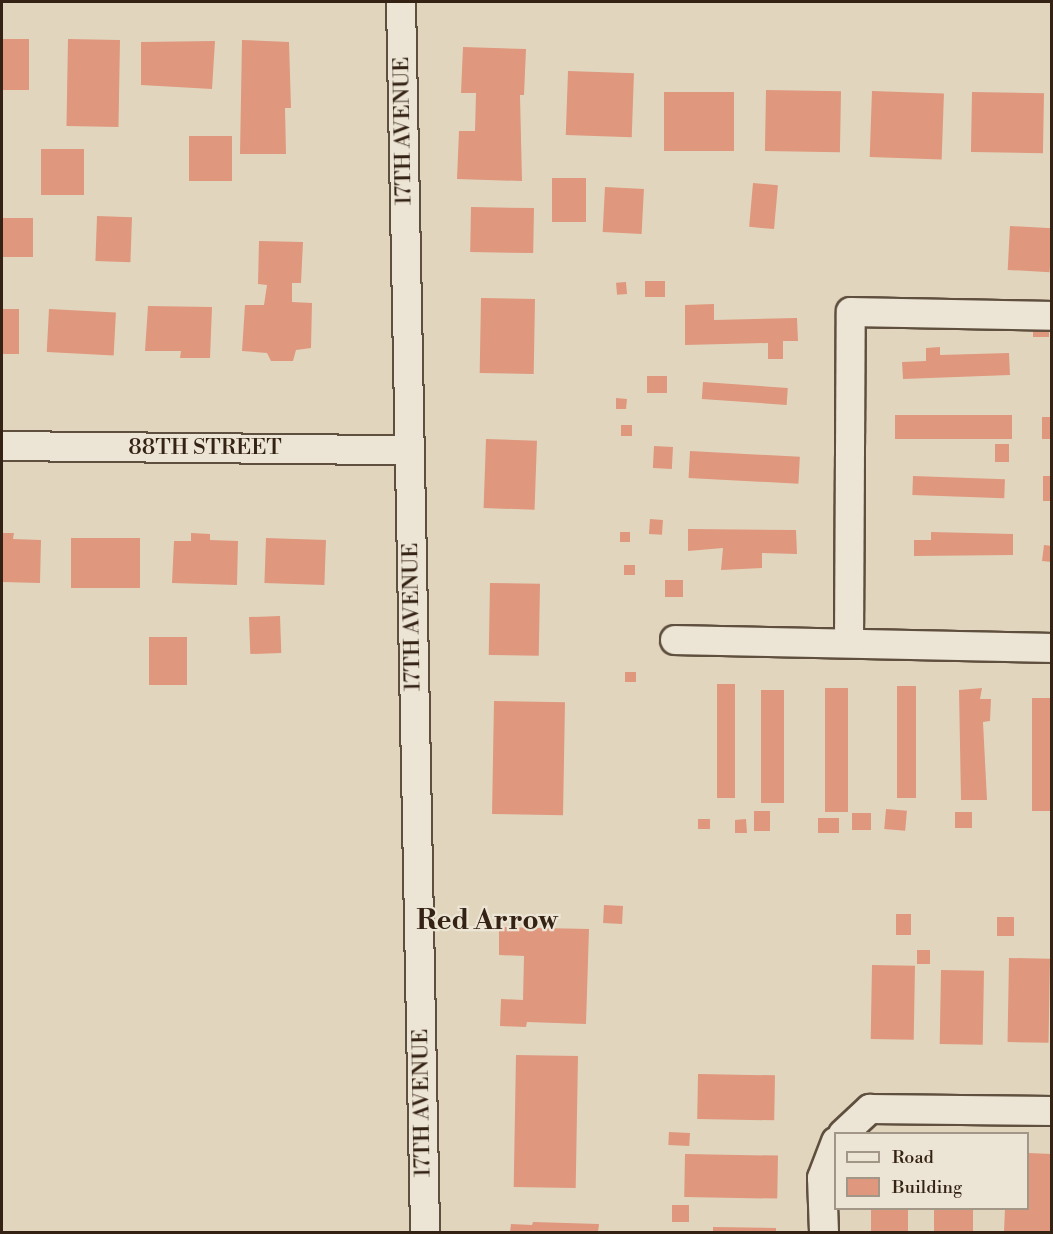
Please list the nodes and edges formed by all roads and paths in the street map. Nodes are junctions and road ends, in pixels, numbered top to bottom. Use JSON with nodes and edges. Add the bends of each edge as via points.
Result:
{"nodes":[{"id":1,"x":401,"y":2,"type":"edge"},
{"id":2,"x":1052,"y":316,"type":"edge"},
{"id":3,"x":2,"y":446,"type":"edge"},
{"id":4,"x":408,"y":450,"type":"junction"},
{"id":5,"x":675,"y":640,"type":"dead end"},
{"id":6,"x":849,"y":644,"type":"junction"},
{"id":7,"x":1052,"y":648,"type":"edge"},
{"id":8,"x":1052,"y":1111,"type":"edge"},
{"id":9,"x":845,"y":1132,"type":"edge"},
{"id":10,"x":834,"y":1147,"type":"edge"},
{"id":11,"x":425,"y":1233,"type":"edge"},
{"id":12,"x":824,"y":1233,"type":"edge"}],
"edges":[{"from":1,"to":4,"type":"street","name":"17TH AVENUE"},
{"from":2,"to":6,"type":"street","via":[[851,312]]},
{"from":3,"to":4,"type":"street","name":"88TH STREET"},
{"from":4,"to":11,"type":"street","name":"17TH AVENUE"},
{"from":5,"to":6,"type":"street"},
{"from":6,"to":7,"type":"street"},
{"from":8,"to":9,"type":"street","via":[[870,1109]]},
{"from":10,"to":12,"type":"street","via":[[822,1178]]}]}
